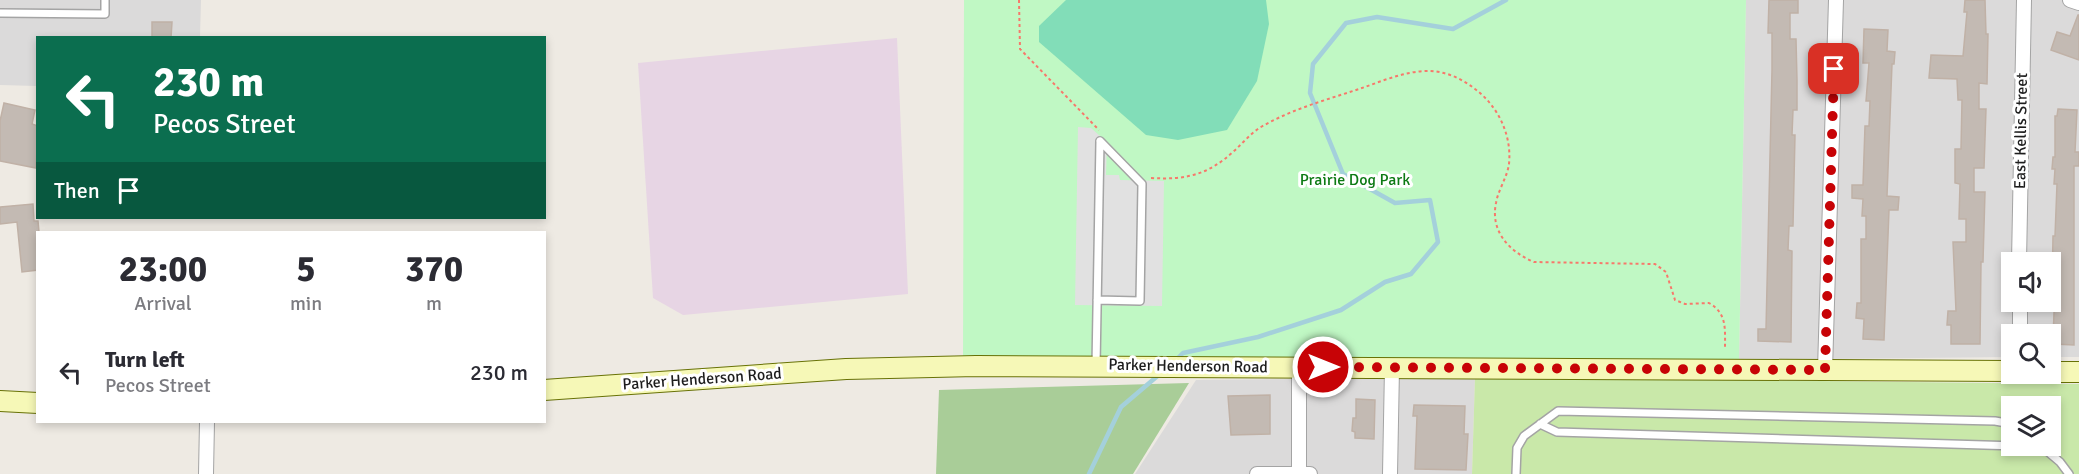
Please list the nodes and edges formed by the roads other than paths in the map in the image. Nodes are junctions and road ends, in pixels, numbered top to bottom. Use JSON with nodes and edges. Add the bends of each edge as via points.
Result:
{"nodes":[{"id":1,"x":105,"y":0,"type":"edge"},
{"id":2,"x":1836,"y":0,"type":"edge"},
{"id":3,"x":2024,"y":0,"type":"edge"},
{"id":4,"x":2070,"y":0,"type":"edge"},
{"id":5,"x":2079,"y":3,"type":"edge"},
{"id":6,"x":0,"y":13,"type":"edge"},
{"id":7,"x":2019,"y":252,"type":"edge"},
{"id":8,"x":1097,"y":300,"type":"junction"},
{"id":9,"x":1096,"y":366,"type":"junction"},
{"id":10,"x":1299,"y":367,"type":"junction"},
{"id":11,"x":1392,"y":368,"type":"junction"},
{"id":12,"x":1825,"y":370,"type":"junction"},
{"id":13,"x":2001,"y":371,"type":"edge"},
{"id":14,"x":2061,"y":372,"type":"edge"},
{"id":15,"x":2079,"y":372,"type":"edge"},
{"id":16,"x":546,"y":390,"type":"edge"},
{"id":17,"x":0,"y":401,"type":"edge"},
{"id":18,"x":36,"y":403,"type":"edge"},
{"id":19,"x":2001,"y":422,"type":"edge"},
{"id":20,"x":207,"y":423,"type":"edge"},
{"id":21,"x":1540,"y":424,"type":"junction"},
{"id":22,"x":2001,"y":446,"type":"edge"},
{"id":23,"x":2051,"y":456,"type":"edge"},
{"id":24,"x":206,"y":474,"type":"edge"},
{"id":25,"x":1257,"y":474,"type":"edge"},
{"id":26,"x":1299,"y":474,"type":"edge"},
{"id":27,"x":1310,"y":474,"type":"edge"},
{"id":28,"x":1390,"y":474,"type":"edge"},
{"id":29,"x":1516,"y":474,"type":"edge"},
{"id":30,"x":2069,"y":474,"type":"edge"}],
"edges":[{"from":1,"to":6,"type":"lane","via":[[105,14]]},
{"from":2,"to":12,"type":"street"},
{"from":3,"to":7,"type":"street","name":"East Kellis Street"},
{"from":4,"to":5,"type":"street"},
{"from":8,"to":8,"type":"lane","via":[[1098,265],[1100,141],[1142,184],[1141,254],[1140,301]]},
{"from":8,"to":9,"type":"lane"},
{"from":9,"to":10,"type":"street","name":"Parker Henderson Road"},
{"from":9,"to":16,"type":"street","name":"Parker Henderson Road","via":[[846,369]]},
{"from":10,"to":11,"type":"street","name":"Parker Henderson Road"},
{"from":10,"to":26,"type":"street"},
{"from":11,"to":12,"type":"street","name":"Parker Henderson Road"},
{"from":11,"to":28,"type":"street"},
{"from":12,"to":13,"type":"street","name":"Parker Henderson Road"},
{"from":14,"to":15,"type":"street"},
{"from":17,"to":18,"type":"street"},
{"from":19,"to":21,"type":"lane","via":[[1558,411]]},
{"from":20,"to":24,"type":"street"},
{"from":21,"to":22,"type":"lane","via":[[1557,432]]},
{"from":21,"to":29,"type":"lane","via":[[1516,448]]},
{"from":23,"to":30,"type":"lane"},
{"from":25,"to":26,"type":"street"},
{"from":26,"to":27,"type":"street"}]}
